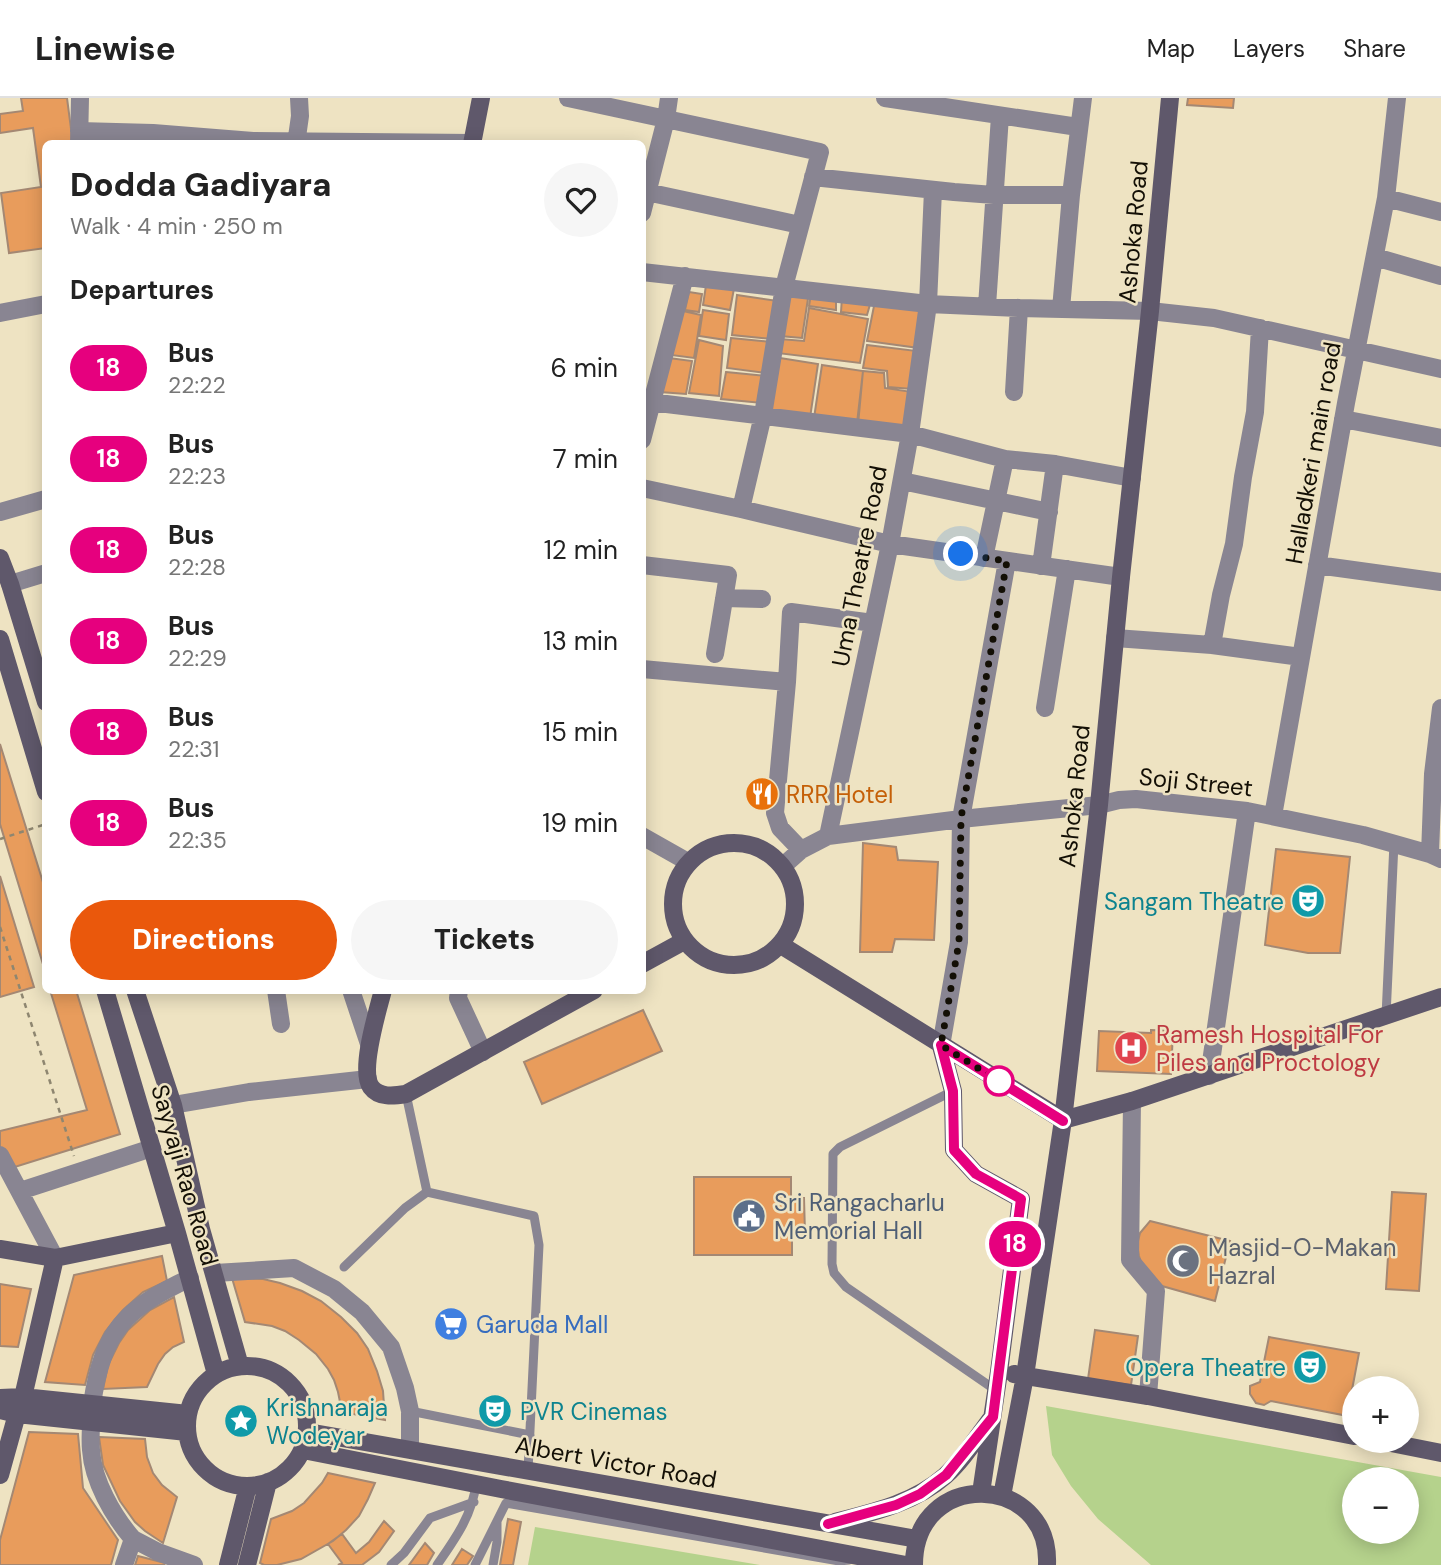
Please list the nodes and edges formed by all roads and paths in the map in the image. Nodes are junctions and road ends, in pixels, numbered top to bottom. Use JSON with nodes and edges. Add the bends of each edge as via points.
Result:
{"nodes":[{"id":1,"x":80,"y":98,"type":"edge"},
{"id":2,"x":299,"y":98,"type":"edge"},
{"id":3,"x":481,"y":98,"type":"edge"},
{"id":4,"x":568,"y":98,"type":"edge"},
{"id":5,"x":669,"y":98,"type":"edge"},
{"id":6,"x":886,"y":98,"type":"edge"},
{"id":7,"x":1083,"y":98,"type":"edge"},
{"id":8,"x":1170,"y":98,"type":"edge"},
{"id":9,"x":1397,"y":98,"type":"edge"},
{"id":10,"x":1000,"y":116,"type":"junction"},
{"id":11,"x":666,"y":119,"type":"junction"},
{"id":12,"x":1078,"y":127,"type":"junction"},
{"id":13,"x":79,"y":137,"type":"edge"},
{"id":14,"x":240,"y":140,"type":"edge"},
{"id":15,"x":296,"y":140,"type":"edge"},
{"id":16,"x":473,"y":140,"type":"edge"},
{"id":17,"x":813,"y":177,"type":"junction"},
{"id":18,"x":646,"y":185,"type":"edge"},
{"id":19,"x":933,"y":190,"type":"junction"},
{"id":20,"x":646,"y":192,"type":"edge"},
{"id":21,"x":994,"y":195,"type":"junction"},
{"id":22,"x":1070,"y":195,"type":"junction"},
{"id":23,"x":1386,"y":198,"type":"junction"},
{"id":24,"x":1441,"y":212,"type":"edge"},
{"id":25,"x":800,"y":225,"type":"junction"},
{"id":26,"x":1375,"y":257,"type":"junction"},
{"id":27,"x":646,"y":272,"type":"edge"},
{"id":28,"x":685,"y":276,"type":"junction"},
{"id":29,"x":1441,"y":276,"type":"edge"},
{"id":30,"x":784,"y":287,"type":"junction"},
{"id":31,"x":928,"y":304,"type":"junction"},
{"id":32,"x":42,"y":305,"type":"edge"},
{"id":33,"x":987,"y":306,"type":"junction"},
{"id":34,"x":1019,"y":308,"type":"junction"},
{"id":35,"x":1061,"y":309,"type":"junction"},
{"id":36,"x":1150,"y":311,"type":"junction"},
{"id":37,"x":0,"y":313,"type":"edge"},
{"id":38,"x":1260,"y":328,"type":"junction"},
{"id":39,"x":1356,"y":350,"type":"junction"},
{"id":40,"x":1441,"y":369,"type":"edge"},
{"id":41,"x":1014,"y":392,"type":"dead end"},
{"id":42,"x":648,"y":402,"type":"edge"},
{"id":43,"x":763,"y":415,"type":"junction"},
{"id":44,"x":1343,"y":419,"type":"junction"},
{"id":45,"x":910,"y":434,"type":"junction"},
{"id":46,"x":1441,"y":438,"type":"edge"},
{"id":47,"x":1005,"y":458,"type":"junction"},
{"id":48,"x":1055,"y":464,"type":"junction"},
{"id":49,"x":1132,"y":478,"type":"junction"},
{"id":50,"x":902,"y":481,"type":"junction"},
{"id":51,"x":646,"y":489,"type":"edge"},
{"id":52,"x":42,"y":500,"type":"edge"},
{"id":53,"x":997,"y":500,"type":"junction"},
{"id":54,"x":741,"y":509,"type":"junction"},
{"id":55,"x":0,"y":512,"type":"edge"},
{"id":56,"x":1049,"y":512,"type":"junction"},
{"id":57,"x":890,"y":544,"type":"junction"},
{"id":58,"x":0,"y":558,"type":"edge"},
{"id":59,"x":984,"y":558,"type":"junction"},
{"id":60,"x":1007,"y":561,"type":"junction"},
{"id":61,"x":646,"y":565,"type":"edge"},
{"id":62,"x":1317,"y":565,"type":"junction"},
{"id":63,"x":1041,"y":566,"type":"junction"},
{"id":64,"x":1067,"y":569,"type":"junction"},
{"id":65,"x":42,"y":574,"type":"edge"},
{"id":66,"x":1121,"y":577,"type":"junction"},
{"id":67,"x":1441,"y":582,"type":"edge"},
{"id":68,"x":10,"y":584,"type":"junction"},
{"id":69,"x":724,"y":598,"type":"junction"},
{"id":70,"x":762,"y":600,"type":"dead end"},
{"id":71,"x":873,"y":623,"type":"junction"},
{"id":72,"x":1115,"y":638,"type":"junction"},
{"id":73,"x":0,"y":639,"type":"edge"},
{"id":74,"x":1212,"y":645,"type":"junction"},
{"id":75,"x":715,"y":654,"type":"dead end"},
{"id":76,"x":1301,"y":657,"type":"junction"},
{"id":77,"x":646,"y":670,"type":"edge"},
{"id":78,"x":787,"y":682,"type":"junction"},
{"id":79,"x":42,"y":689,"type":"edge"},
{"id":80,"x":1045,"y":708,"type":"dead end"},
{"id":81,"x":1441,"y":708,"type":"edge"},
{"id":82,"x":42,"y":779,"type":"edge"},
{"id":83,"x":1099,"y":805,"type":"junction"},
{"id":84,"x":1247,"y":811,"type":"junction"},
{"id":85,"x":1273,"y":816,"type":"junction"},
{"id":86,"x":961,"y":818,"type":"junction"},
{"id":87,"x":42,"y":825,"type":"edge"},
{"id":88,"x":828,"y":836,"type":"junction"},
{"id":89,"x":646,"y":838,"type":"edge"},
{"id":90,"x":0,"y":839,"type":"edge"},
{"id":91,"x":1394,"y":843,"type":"junction"},
{"id":92,"x":801,"y":850,"type":"junction"},
{"id":93,"x":1436,"y":857,"type":"edge"},
{"id":94,"x":688,"y":862,"type":"junction"},
{"id":95,"x":783,"y":866,"type":"junction"},
{"id":96,"x":0,"y":927,"type":"edge"},
{"id":97,"x":684,"y":941,"type":"junction"},
{"id":98,"x":781,"y":944,"type":"junction"},
{"id":99,"x":646,"y":962,"type":"edge"},
{"id":100,"x":106,"y":994,"type":"edge"},
{"id":101,"x":136,"y":994,"type":"edge"},
{"id":102,"x":276,"y":994,"type":"edge"},
{"id":103,"x":352,"y":994,"type":"edge"},
{"id":104,"x":382,"y":994,"type":"edge"},
{"id":105,"x":458,"y":994,"type":"edge"},
{"id":106,"x":587,"y":994,"type":"edge"},
{"id":107,"x":1441,"y":997,"type":"edge"},
{"id":108,"x":1385,"y":1016,"type":"junction"},
{"id":109,"x":281,"y":1024,"type":"dead end"},
{"id":110,"x":369,"y":1044,"type":"junction"},
{"id":111,"x":941,"y":1045,"type":"junction"},
{"id":112,"x":483,"y":1052,"type":"junction"},
{"id":113,"x":1209,"y":1076,"type":"junction"},
{"id":114,"x":368,"y":1079,"type":"junction"},
{"id":115,"x":953,"y":1091,"type":"junction"},
{"id":116,"x":406,"y":1094,"type":"junction"},
{"id":117,"x":1132,"y":1101,"type":"junction"},
{"id":118,"x":173,"y":1105,"type":"junction"},
{"id":119,"x":1063,"y":1121,"type":"junction"},
{"id":120,"x":152,"y":1148,"type":"junction"},
{"id":121,"x":0,"y":1155,"type":"edge"},
{"id":122,"x":79,"y":1172,"type":"junction"},
{"id":123,"x":20,"y":1191,"type":"junction"},
{"id":124,"x":427,"y":1192,"type":"junction"},
{"id":125,"x":177,"y":1233,"type":"junction"},
{"id":126,"x":0,"y":1249,"type":"edge"},
{"id":127,"x":55,"y":1258,"type":"junction"},
{"id":128,"x":344,"y":1267,"type":"dead end"},
{"id":129,"x":215,"y":1273,"type":"junction"},
{"id":130,"x":190,"y":1278,"type":"junction"},
{"id":131,"x":240,"y":1366,"type":"junction"},
{"id":132,"x":999,"y":1372,"type":"junction"},
{"id":133,"x":216,"y":1374,"type":"junction"},
{"id":134,"x":1025,"y":1376,"type":"junction"},
{"id":135,"x":997,"y":1391,"type":"junction"},
{"id":136,"x":23,"y":1396,"type":"junction"},
{"id":137,"x":1148,"y":1396,"type":"junction"},
{"id":138,"x":0,"y":1398,"type":"edge"},
{"id":139,"x":410,"y":1411,"type":"junction"},
{"id":140,"x":8,"y":1412,"type":"edge"},
{"id":141,"x":92,"y":1413,"type":"junction"},
{"id":142,"x":188,"y":1414,"type":"junction"},
{"id":143,"x":993,"y":1417,"type":"junction"},
{"id":144,"x":187,"y":1432,"type":"junction"},
{"id":145,"x":308,"y":1432,"type":"junction"},
{"id":146,"x":1342,"y":1434,"type":"edge"},
{"id":147,"x":530,"y":1435,"type":"junction"},
{"id":148,"x":1419,"y":1449,"type":"edge"},
{"id":149,"x":303,"y":1450,"type":"junction"},
{"id":150,"x":410,"y":1450,"type":"junction"},
{"id":151,"x":1441,"y":1453,"type":"edge"},
{"id":152,"x":1,"y":1469,"type":"edge"},
{"id":153,"x":528,"y":1471,"type":"junction"},
{"id":154,"x":268,"y":1482,"type":"junction"},
{"id":155,"x":248,"y":1486,"type":"junction"},
{"id":156,"x":475,"y":1493,"type":"junction"},
{"id":157,"x":981,"y":1493,"type":"junction"},
{"id":158,"x":1002,"y":1496,"type":"junction"},
{"id":159,"x":497,"y":1520,"type":"junction"},
{"id":160,"x":828,"y":1524,"type":"junction"},
{"id":161,"x":133,"y":1539,"type":"junction"},
{"id":162,"x":916,"y":1539,"type":"junction"},
{"id":163,"x":872,"y":1562,"type":"edge"},
{"id":164,"x":1051,"y":1564,"type":"edge"},
{"id":165,"x":124,"y":1565,"type":"edge"},
{"id":166,"x":194,"y":1565,"type":"edge"},
{"id":167,"x":228,"y":1565,"type":"edge"},
{"id":168,"x":247,"y":1565,"type":"edge"},
{"id":169,"x":391,"y":1565,"type":"edge"},
{"id":170,"x":437,"y":1565,"type":"edge"},
{"id":171,"x":475,"y":1565,"type":"edge"},
{"id":172,"x":493,"y":1565,"type":"edge"},
{"id":173,"x":906,"y":1565,"type":"edge"},
{"id":174,"x":914,"y":1565,"type":"edge"}],
"edges":[{"from":1,"to":13,"type":"street"},
{"from":2,"to":15,"type":"street"},
{"from":3,"to":16,"type":"main road"},
{"from":4,"to":11,"type":"street"},
{"from":5,"to":11,"type":"street"},
{"from":6,"to":10,"type":"street"},
{"from":7,"to":12,"type":"street"},
{"from":8,"to":36,"type":"main road","name":"Ashoka Road"},
{"from":9,"to":23,"type":"street","name":"Halladkeri main road"},
{"from":10,"to":12,"type":"street"},
{"from":10,"to":21,"type":"street"},
{"from":11,"to":17,"type":"street","via":[[820,152]]},
{"from":11,"to":18,"type":"street"},
{"from":12,"to":22,"type":"street"},
{"from":13,"to":14,"type":"street","via":[[153,133]]},
{"from":17,"to":19,"type":"street"},
{"from":17,"to":25,"type":"street"},
{"from":19,"to":21,"type":"street"},
{"from":19,"to":31,"type":"street","name":"Uma Theatre Road"},
{"from":20,"to":25,"type":"street"},
{"from":21,"to":22,"type":"street"},
{"from":21,"to":33,"type":"street"},
{"from":22,"to":35,"type":"street"},
{"from":23,"to":24,"type":"street"},
{"from":23,"to":26,"type":"street","name":"Halladkeri main road"},
{"from":25,"to":30,"type":"street"},
{"from":26,"to":29,"type":"street"},
{"from":26,"to":39,"type":"street","name":"Halladkeri main road"},
{"from":27,"to":28,"type":"street"},
{"from":28,"to":30,"type":"street"},
{"from":28,"to":42,"type":"street"},
{"from":30,"to":31,"type":"street"},
{"from":30,"to":43,"type":"street"},
{"from":31,"to":33,"type":"street"},
{"from":31,"to":45,"type":"street","name":"Uma Theatre Road"},
{"from":32,"to":37,"type":"street"},
{"from":33,"to":34,"type":"street"},
{"from":34,"to":35,"type":"street"},
{"from":34,"to":41,"type":"street"},
{"from":35,"to":36,"type":"street"},
{"from":36,"to":38,"type":"street"},
{"from":36,"to":49,"type":"main road","name":"Ashoka Road"},
{"from":38,"to":39,"type":"street"},
{"from":38,"to":74,"type":"street","via":[[1255,412]]},
{"from":39,"to":40,"type":"street"},
{"from":39,"to":44,"type":"street","name":"Halladkeri main road"},
{"from":42,"to":43,"type":"street"},
{"from":43,"to":45,"type":"street"},
{"from":43,"to":54,"type":"street"},
{"from":44,"to":46,"type":"street"},
{"from":44,"to":62,"type":"street","name":"Halladkeri main road"},
{"from":45,"to":47,"type":"street"},
{"from":45,"to":50,"type":"street","name":"Uma Theatre Road"},
{"from":47,"to":48,"type":"street"},
{"from":47,"to":53,"type":"street"},
{"from":48,"to":49,"type":"street"},
{"from":48,"to":56,"type":"street"},
{"from":49,"to":66,"type":"main road","name":"Ashoka Road"},
{"from":50,"to":53,"type":"street"},
{"from":50,"to":57,"type":"street","name":"Uma Theatre Road"},
{"from":51,"to":54,"type":"street"},
{"from":52,"to":55,"type":"street"},
{"from":53,"to":56,"type":"street"},
{"from":53,"to":59,"type":"street"},
{"from":54,"to":57,"type":"street"},
{"from":56,"to":63,"type":"street"},
{"from":57,"to":59,"type":"street"},
{"from":57,"to":71,"type":"street","name":"Uma Theatre Road"},
{"from":58,"to":68,"type":"main road"},
{"from":59,"to":60,"type":"street"},
{"from":60,"to":63,"type":"street"},
{"from":60,"to":86,"type":"street"},
{"from":61,"to":69,"type":"street","via":[[728,575]]},
{"from":62,"to":67,"type":"street"},
{"from":62,"to":76,"type":"street","name":"Halladkeri main road"},
{"from":63,"to":64,"type":"street"},
{"from":64,"to":66,"type":"street"},
{"from":64,"to":80,"type":"street"},
{"from":65,"to":68,"type":"street"},
{"from":66,"to":72,"type":"main road","name":"Ashoka Road"},
{"from":68,"to":79,"type":"main road"},
{"from":69,"to":70,"type":"street"},
{"from":69,"to":75,"type":"street"},
{"from":71,"to":78,"type":"street","via":[[791,612]]},
{"from":71,"to":88,"type":"street","name":"Uma Theatre Road"},
{"from":72,"to":74,"type":"street"},
{"from":72,"to":83,"type":"main road","name":"Ashoka Road"},
{"from":73,"to":82,"type":"main road"},
{"from":74,"to":76,"type":"street"},
{"from":76,"to":85,"type":"street","name":"Halladkeri main road"},
{"from":77,"to":78,"type":"street"},
{"from":78,"to":92,"type":"street","via":[[775,813],[780,828]]},
{"from":81,"to":93,"type":"street","via":[[1433,774]]},
{"from":83,"to":84,"type":"street","name":"Soji Street","via":[[1136,799]]},
{"from":83,"to":86,"type":"street","name":"Soji Street"},
{"from":83,"to":119,"type":"main road","name":"Ashoka Road"},
{"from":84,"to":85,"type":"street","name":"Soji Street"},
{"from":84,"to":113,"type":"street"},
{"from":85,"to":91,"type":"street","name":"Soji Street"},
{"from":86,"to":88,"type":"street","name":"Soji Street"},
{"from":86,"to":111,"type":"street","via":[[959,942]]},
{"from":87,"to":90,"type":"path"},
{"from":88,"to":92,"type":"street","name":"Soji Street"},
{"from":89,"to":94,"type":"street"},
{"from":91,"to":93,"type":"street","name":"Soji Street"},
{"from":91,"to":108,"type":"lane"},
{"from":92,"to":95,"type":"street","name":"Soji Street"},
{"from":94,"to":95,"type":"main road","via":[[705,849],[726,843],[747,844],[767,852]]},
{"from":94,"to":97,"type":"main road","via":[[678,876],[672,909]]},
{"from":95,"to":98,"type":"main road","via":[[793,885],[796,906],[792,926]]},
{"from":96,"to":122,"type":"path"},
{"from":97,"to":98,"type":"main road","via":[[697,954],[732,966],[767,957]]},
{"from":97,"to":99,"type":"main road"},
{"from":98,"to":111,"type":"main road"},
{"from":100,"to":120,"type":"main road","name":"Sayyaji Rao Road"},
{"from":101,"to":118,"type":"main road","name":"Sayyaji Rao Road"},
{"from":102,"to":109,"type":"street"},
{"from":103,"to":110,"type":"street"},
{"from":104,"to":110,"type":"main road"},
{"from":105,"to":112,"type":"street"},
{"from":106,"to":112,"type":"main road"},
{"from":107,"to":108,"type":"main road"},
{"from":108,"to":113,"type":"main road"},
{"from":110,"to":114,"type":"main road"},
{"from":111,"to":115,"type":"main road"},
{"from":111,"to":119,"type":"main road"},
{"from":112,"to":116,"type":"main road"},
{"from":113,"to":117,"type":"main road"},
{"from":114,"to":116,"type":"main road","via":[[377,1093]]},
{"from":114,"to":118,"type":"street"},
{"from":115,"to":132,"type":"main road","via":[[954,1150],[976,1174],[1021,1199]]},
{"from":115,"to":135,"type":"lane","via":[[833,1154],[832,1264],[846,1287]]},
{"from":116,"to":124,"type":"lane"},
{"from":117,"to":119,"type":"main road"},
{"from":117,"to":137,"type":"street","via":[[1130,1260],[1156,1291]]},
{"from":118,"to":129,"type":"main road","name":"Sayyaji Rao Road"},
{"from":119,"to":134,"type":"main road","name":"Ashoka Road"},
{"from":120,"to":122,"type":"street"},
{"from":120,"to":125,"type":"main road","name":"Sayyaji Rao Road"},
{"from":121,"to":123,"type":"street"},
{"from":122,"to":123,"type":"street"},
{"from":123,"to":127,"type":"street"},
{"from":124,"to":128,"type":"lane"},
{"from":124,"to":147,"type":"lane","via":[[534,1216],[538,1245]]},
{"from":125,"to":127,"type":"main road"},
{"from":125,"to":130,"type":"main road","name":"Sayyaji Rao Road"},
{"from":126,"to":127,"type":"main road"},
{"from":127,"to":136,"type":"main road"},
{"from":129,"to":131,"type":"main road","name":"Sayyaji Rao Road"},
{"from":129,"to":139,"type":"street","via":[[294,1268],[334,1289],[362,1312],[391,1347]]},
{"from":130,"to":133,"type":"main road","name":"Sayyaji Rao Road"},
{"from":130,"to":141,"type":"street","via":[[136,1308],[116,1330],[96,1375]]},
{"from":131,"to":133,"type":"main road"},
{"from":131,"to":145,"type":"main road","via":[[258,1366],[290,1383],[304,1405]]},
{"from":132,"to":134,"type":"main road"},
{"from":132,"to":135,"type":"main road"},
{"from":133,"to":142,"type":"main road","via":[[203,1385]]},
{"from":134,"to":137,"type":"main road"},
{"from":134,"to":158,"type":"main road","name":"Ashoka Road"},
{"from":135,"to":143,"type":"main road"},
{"from":136,"to":138,"type":"main road"},
{"from":136,"to":141,"type":"main road"},
{"from":137,"to":146,"type":"main road"},
{"from":139,"to":147,"type":"lane"},
{"from":139,"to":150,"type":"street"},
{"from":140,"to":141,"type":"main road"},
{"from":140,"to":152,"type":"main road"},
{"from":141,"to":142,"type":"main road"},
{"from":141,"to":144,"type":"main road"},
{"from":141,"to":161,"type":"street","via":[[91,1452],[97,1478]]},
{"from":142,"to":144,"type":"main road"},
{"from":143,"to":157,"type":"main road"},
{"from":143,"to":160,"type":"main road","via":[[946,1475],[920,1494]]},
{"from":144,"to":155,"type":"main road","via":[[201,1465],[230,1484]]},
{"from":145,"to":149,"type":"main road"},
{"from":145,"to":150,"type":"main road","name":"Albert Victor Road"},
{"from":147,"to":153,"type":"lane"},
{"from":148,"to":151,"type":"main road"},
{"from":149,"to":154,"type":"main road","via":[[283,1475]]},
{"from":149,"to":156,"type":"main road","name":"Albert Victor Road"},
{"from":150,"to":153,"type":"main road","name":"Albert Victor Road"},
{"from":153,"to":160,"type":"main road","name":"Albert Victor Road"},
{"from":154,"to":155,"type":"main road"},
{"from":154,"to":168,"type":"main road"},
{"from":155,"to":167,"type":"main road"},
{"from":156,"to":163,"type":"main road","name":"Albert Victor Road"},
{"from":156,"to":169,"type":"lane","via":[[430,1518]]},
{"from":156,"to":170,"type":"lane","via":[[459,1532]]},
{"from":157,"to":158,"type":"main road"},
{"from":157,"to":162,"type":"main road","via":[[941,1505]]},
{"from":158,"to":164,"type":"main road","via":[[1021,1506],[1036,1522]]},
{"from":159,"to":163,"type":"lane","via":[[506,1503],[839,1561]]},
{"from":159,"to":171,"type":"lane"},
{"from":159,"to":172,"type":"lane"},
{"from":160,"to":162,"type":"main road","name":"Albert Victor Road"},
{"from":161,"to":165,"type":"street"},
{"from":161,"to":166,"type":"street"},
{"from":162,"to":174,"type":"main road"},
{"from":163,"to":173,"type":"main road","name":"Albert Victor Road"}]}
